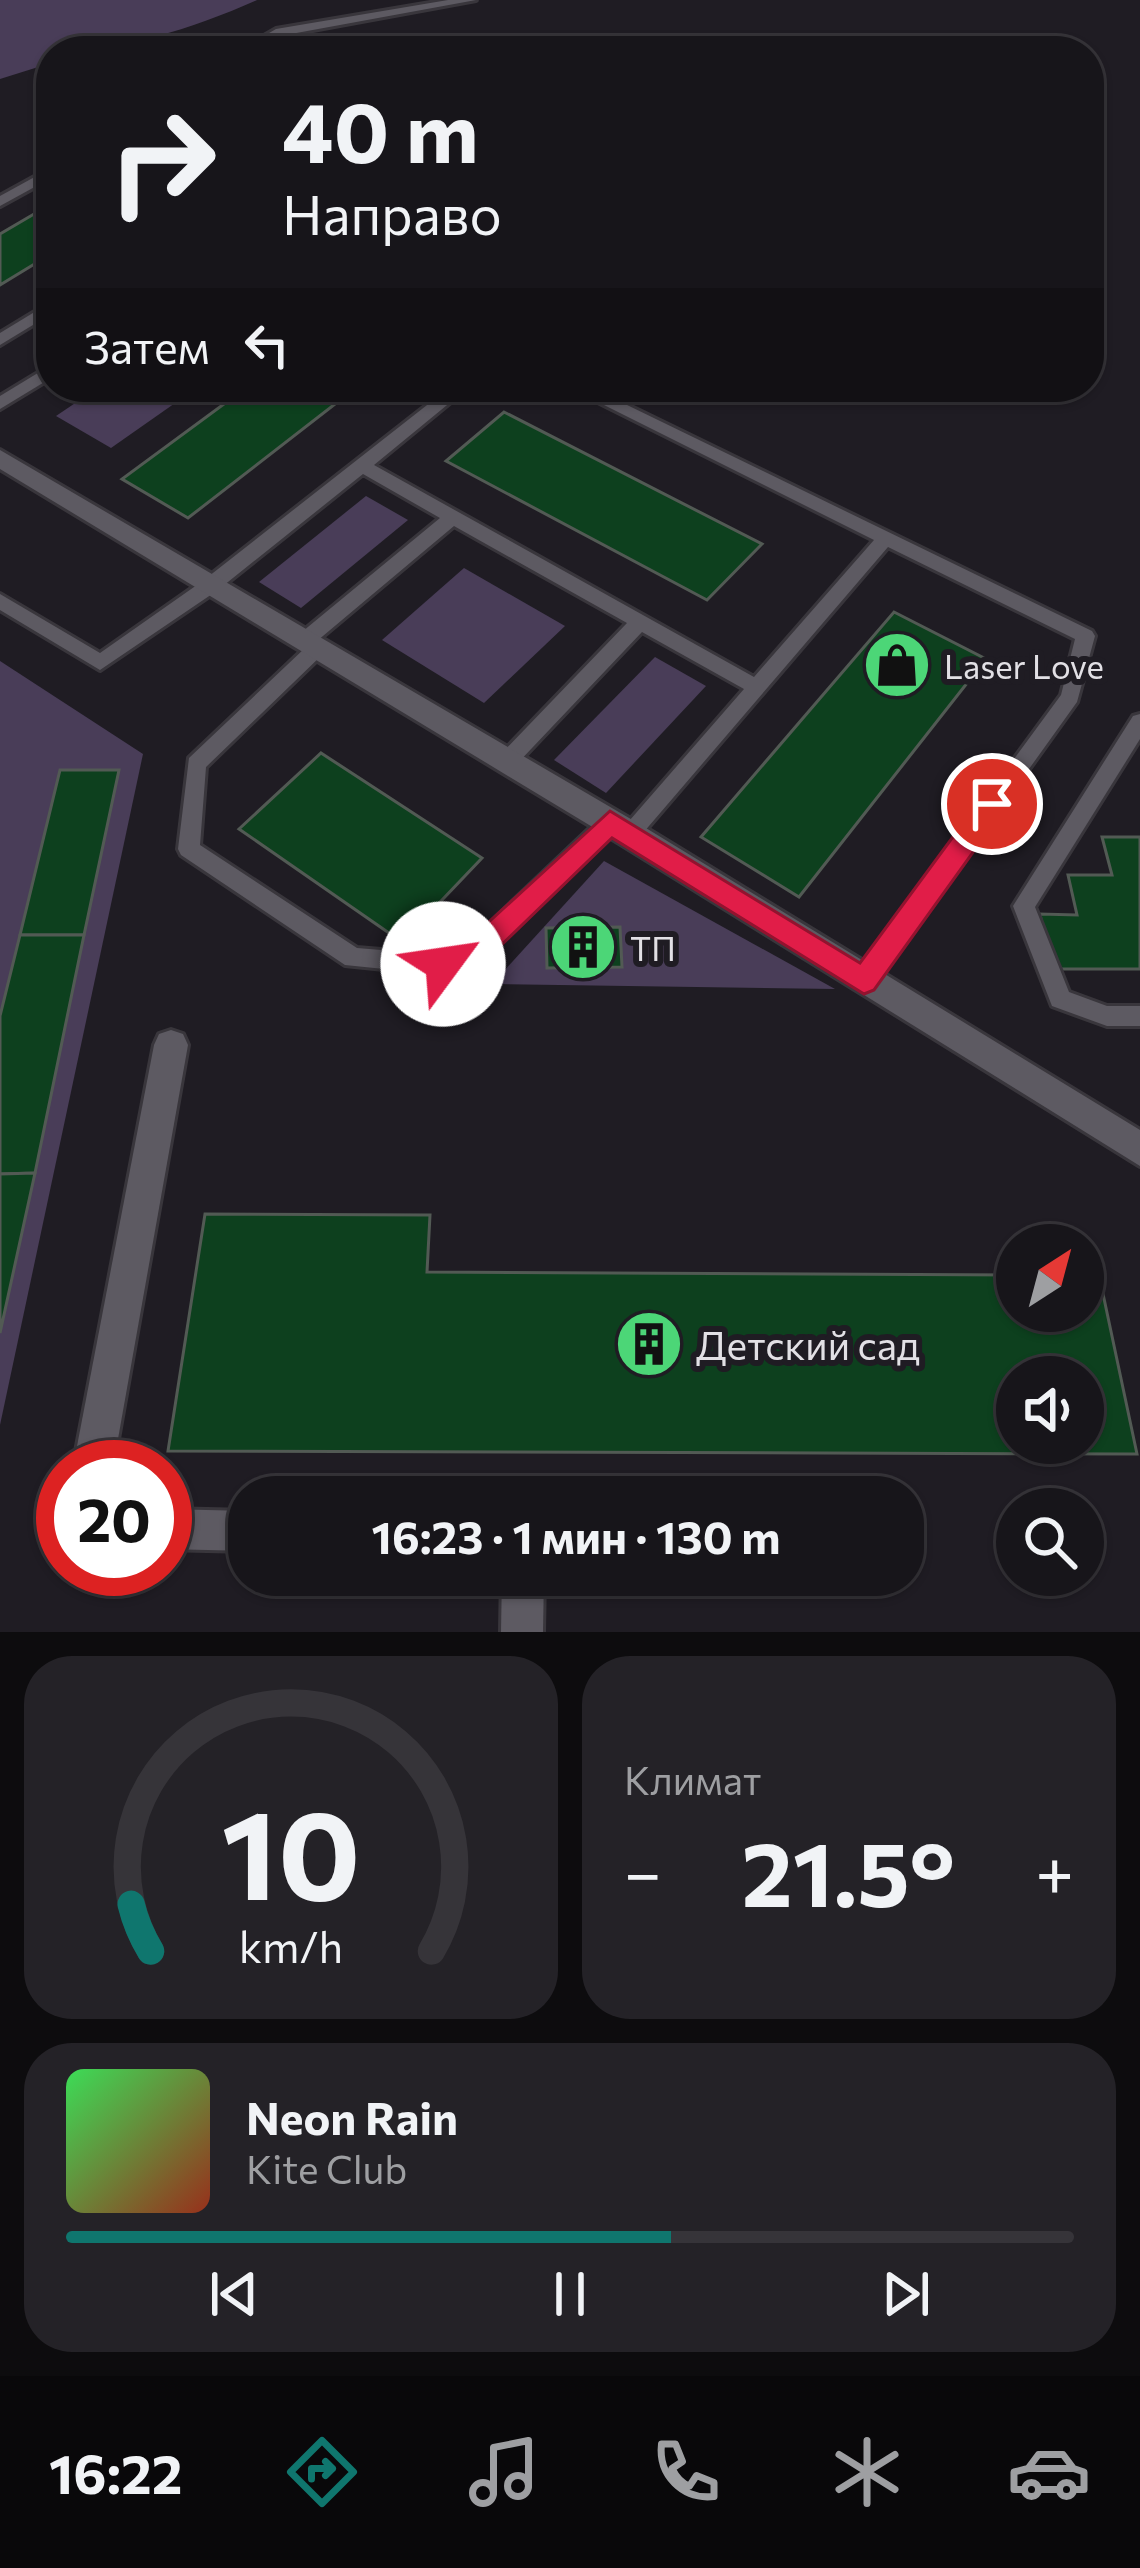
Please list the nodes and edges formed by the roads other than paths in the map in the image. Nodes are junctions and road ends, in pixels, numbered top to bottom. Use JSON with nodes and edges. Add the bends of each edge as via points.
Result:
{"nodes":[{"id":1,"x":470,"y":0,"type":"edge"},
{"id":2,"x":271,"y":36,"type":"edge"},
{"id":3,"x":36,"y":181,"type":"edge"},
{"id":4,"x":0,"y":202,"type":"edge"},
{"id":5,"x":36,"y":317,"type":"edge"},
{"id":6,"x":0,"y":340,"type":"edge"},
{"id":7,"x":36,"y":380,"type":"edge"},
{"id":8,"x":442,"y":402,"type":"edge"},
{"id":9,"x":607,"y":402,"type":"edge"},
{"id":10,"x":0,"y":404,"type":"edge"},
{"id":11,"x":0,"y":458,"type":"edge"},
{"id":12,"x":362,"y":466,"type":"junction"},
{"id":13,"x":453,"y":517,"type":"junction"},
{"id":14,"x":886,"y":538,"type":"junction"},
{"id":15,"x":211,"y":585,"type":"junction"},
{"id":16,"x":0,"y":601,"type":"edge"},
{"id":17,"x":640,"y":622,"type":"junction"},
{"id":18,"x":310,"y":644,"type":"junction"},
{"id":19,"x":758,"y":688,"type":"junction"},
{"id":20,"x":1140,"y":722,"type":"edge"},
{"id":21,"x":507,"y":761,"type":"junction"},
{"id":22,"x":620,"y":828,"type":"junction"},
{"id":23,"x":864,"y":981,"type":"junction"},
{"id":24,"x":1140,"y":1016,"type":"edge"},
{"id":25,"x":171,"y":1046,"type":"dead end"},
{"id":26,"x":1140,"y":1149,"type":"edge"},
{"id":27,"x":98,"y":1440,"type":"edge"},
{"id":28,"x":192,"y":1530,"type":"edge"},
{"id":29,"x":228,"y":1530,"type":"edge"},
{"id":30,"x":523,"y":1596,"type":"edge"},
{"id":31,"x":522,"y":1632,"type":"edge"}],
"edges":[{"from":1,"to":2,"type":"lane"},
{"from":3,"to":4,"type":"lane"},
{"from":5,"to":6,"type":"lane"},
{"from":7,"to":10,"type":"lane"},
{"from":8,"to":12,"type":"lane"},
{"from":9,"to":14,"type":"lane"},
{"from":11,"to":15,"type":"street"},
{"from":12,"to":13,"type":"lane"},
{"from":12,"to":15,"type":"lane"},
{"from":13,"to":17,"type":"lane"},
{"from":13,"to":18,"type":"lane"},
{"from":14,"to":19,"type":"lane"},
{"from":14,"to":23,"type":"lane","via":[[1085,636],[1070,698]]},
{"from":15,"to":16,"type":"lane","via":[[100,663]]},
{"from":15,"to":18,"type":"street"},
{"from":17,"to":19,"type":"lane"},
{"from":17,"to":21,"type":"lane"},
{"from":18,"to":21,"type":"street"},
{"from":18,"to":22,"type":"lane","via":[[196,764],[189,849],[353,958],[443,964],[478,950]]},
{"from":19,"to":22,"type":"lane"},
{"from":20,"to":24,"type":"lane","via":[[1024,906],[1060,999],[1107,1016]]},
{"from":21,"to":22,"type":"street"},
{"from":22,"to":23,"type":"street"},
{"from":23,"to":26,"type":"street"},
{"from":25,"to":27,"type":"street"},
{"from":28,"to":29,"type":"street"},
{"from":30,"to":31,"type":"street"}]}
